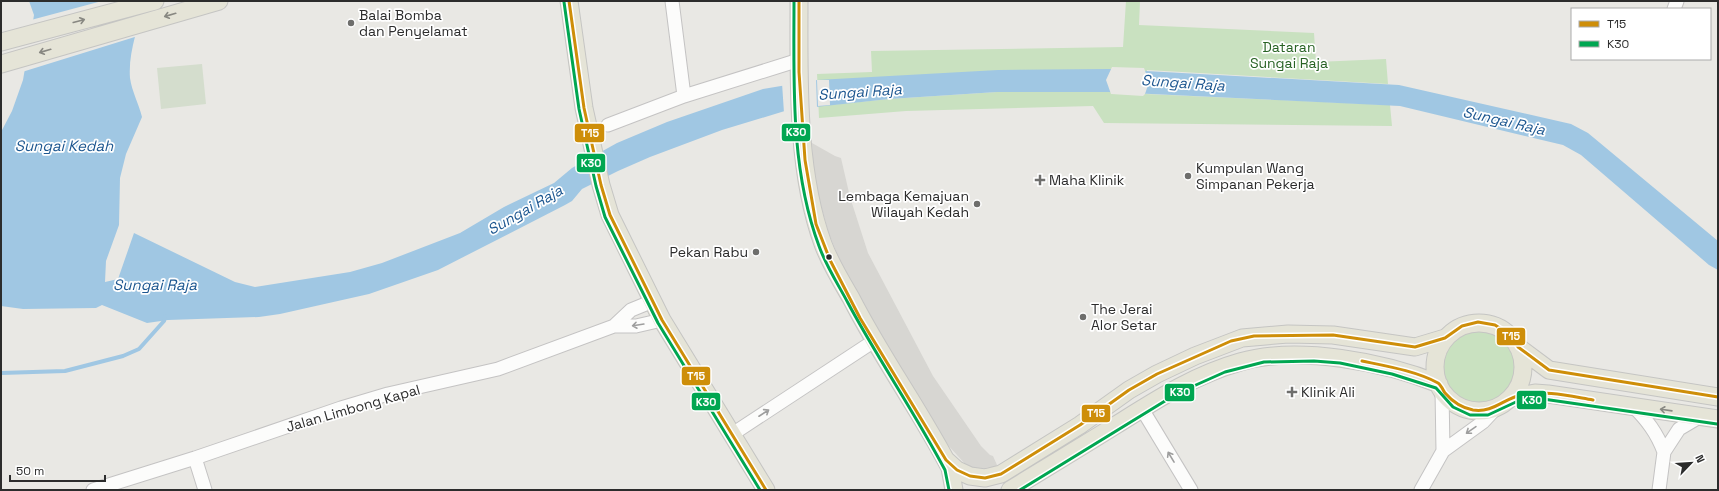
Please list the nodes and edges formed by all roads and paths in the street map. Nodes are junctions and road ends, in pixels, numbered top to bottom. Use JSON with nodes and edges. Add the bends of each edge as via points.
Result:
{"nodes":[{"id":1,"x":154,"y":1,"type":"edge"},
{"id":2,"x":569,"y":1,"type":"edge"},
{"id":3,"x":672,"y":1,"type":"edge"},
{"id":4,"x":799,"y":1,"type":"edge"},
{"id":5,"x":213,"y":3,"type":"edge"},
{"id":6,"x":1,"y":42,"type":"edge"},
{"id":7,"x":799,"y":60,"type":"junction"},
{"id":8,"x":1,"y":64,"type":"edge"},
{"id":9,"x":684,"y":96,"type":"junction"},
{"id":10,"x":608,"y":125,"type":"dead end"},
{"id":11,"x":653,"y":301,"type":"junction"},
{"id":12,"x":662,"y":320,"type":"junction"},
{"id":13,"x":614,"y":326,"type":"junction"},
{"id":14,"x":1445,"y":338,"type":"junction"},
{"id":15,"x":874,"y":341,"type":"junction"},
{"id":16,"x":1518,"y":347,"type":"junction"},
{"id":17,"x":1441,"y":388,"type":"junction"},
{"id":18,"x":1718,"y":397,"type":"edge"},
{"id":19,"x":1503,"y":403,"type":"junction"},
{"id":20,"x":1632,"y":405,"type":"junction"},
{"id":21,"x":1142,"y":409,"type":"junction"},
{"id":22,"x":1701,"y":416,"type":"junction"},
{"id":23,"x":1718,"y":418,"type":"edge"},
{"id":24,"x":731,"y":435,"type":"junction"},
{"id":25,"x":1443,"y":451,"type":"junction"},
{"id":26,"x":1664,"y":452,"type":"junction"},
{"id":27,"x":195,"y":458,"type":"junction"},
{"id":28,"x":946,"y":460,"type":"junction"},
{"id":29,"x":101,"y":489,"type":"edge"},
{"id":30,"x":205,"y":490,"type":"edge"},
{"id":31,"x":766,"y":490,"type":"edge"},
{"id":32,"x":954,"y":490,"type":"edge"},
{"id":33,"x":1010,"y":490,"type":"edge"},
{"id":34,"x":1191,"y":490,"type":"edge"},
{"id":35,"x":1421,"y":490,"type":"edge"},
{"id":36,"x":1659,"y":490,"type":"edge"}],
"edges":[{"from":6,"to":1,"type":"main road","one_way":true},
{"from":2,"to":11,"type":"main road","via":[[584,108],[601,185],[610,215]]},
{"from":3,"to":9,"type":"street"},
{"from":4,"to":7,"type":"main road"},
{"from":5,"to":8,"type":"main road","one_way":true},
{"from":7,"to":9,"type":"street"},
{"from":7,"to":15,"type":"main road","via":[[807,175],[816,224],[830,260]]},
{"from":9,"to":10,"type":"street"},
{"from":11,"to":12,"type":"main road"},
{"from":11,"to":13,"type":"street","name":"Jalan Limbong Kapal","via":[[631,310]]},
{"from":12,"to":13,"type":"street","name":"Jalan Limbong Kapal","one_way":true,"via":[[636,326]]},
{"from":12,"to":24,"type":"main road"},
{"from":13,"to":27,"type":"street","name":"Jalan Limbong Kapal","via":[[498,369],[375,398]]},
{"from":14,"to":16,"type":"main road","via":[[1462,326],[1478,322],[1494,325],[1509,334]]},
{"from":14,"to":17,"type":"main road","via":[[1438,350],[1435,364],[1435,373]]},
{"from":14,"to":28,"type":"main road","via":[[1415,347],[1334,335],[1254,336],[1231,342],[1175,364],[1129,390],[1080,425],[1001,474],[985,478],[970,476],[957,470]]},
{"from":24,"to":15,"type":"street","one_way":true},
{"from":15,"to":28,"type":"main road"},
{"from":16,"to":18,"type":"main road","via":[[1549,370]]},
{"from":16,"to":19,"type":"main road","via":[[1523,365],[1522,374],[1516,391]]},
{"from":17,"to":19,"type":"main road","via":[[1453,402],[1467,409],[1482,411]]},
{"from":17,"to":21,"type":"main road","via":[[1413,374],[1365,362],[1291,356],[1259,358],[1210,373],[1176,388]]},
{"from":17,"to":25,"type":"street"},
{"from":19,"to":20,"type":"main road","via":[[1535,393]]},
{"from":19,"to":25,"type":"street","one_way":true,"via":[[1483,422]]},
{"from":22,"to":20,"type":"main road","one_way":true},
{"from":20,"to":26,"type":"street","via":[[1658,436]]},
{"from":21,"to":33,"type":"main road"},
{"from":34,"to":21,"type":"street","one_way":true},
{"from":22,"to":23,"type":"main road"},
{"from":22,"to":26,"type":"street","via":[[1679,428]]},
{"from":24,"to":31,"type":"main road"},
{"from":25,"to":35,"type":"street"},
{"from":26,"to":36,"type":"street"},
{"from":27,"to":29,"type":"street","name":"Jalan Limbong Kapal"},
{"from":27,"to":30,"type":"street"},
{"from":28,"to":32,"type":"main road","via":[[953,477]]}]}
